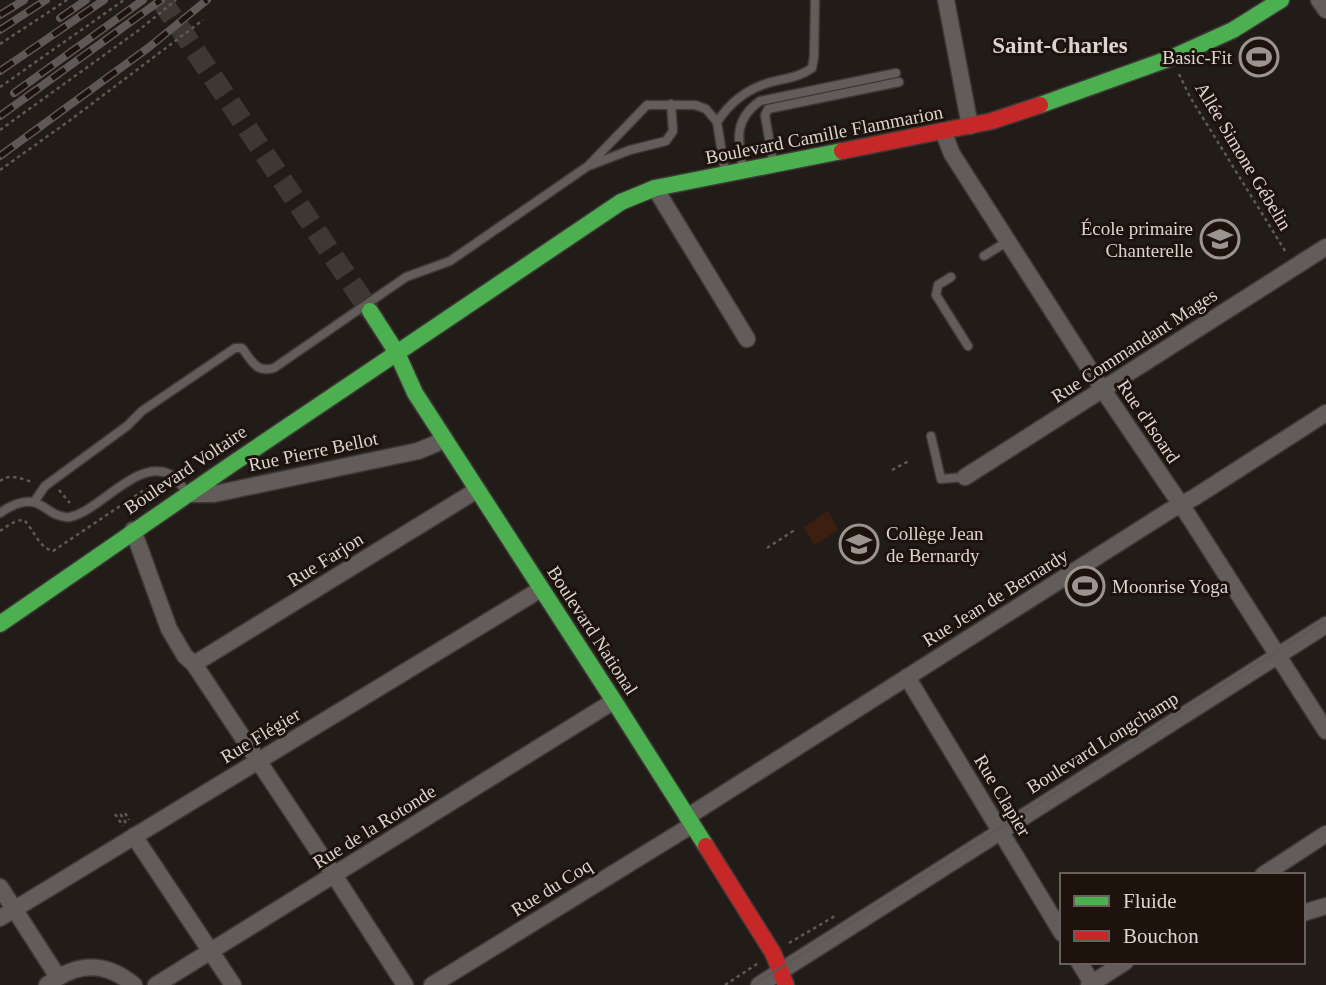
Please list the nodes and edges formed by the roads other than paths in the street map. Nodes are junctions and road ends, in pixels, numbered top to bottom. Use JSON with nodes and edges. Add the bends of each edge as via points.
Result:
{"nodes":[{"id":1,"x":815,"y":0,"type":"edge"},
{"id":2,"x":946,"y":0,"type":"edge"},
{"id":3,"x":1281,"y":0,"type":"edge"},
{"id":4,"x":1319,"y":0,"type":"edge"},
{"id":5,"x":1326,"y":10,"type":"edge"},
{"id":6,"x":671,"y":104,"type":"junction"},
{"id":7,"x":717,"y":122,"type":"junction"},
{"id":8,"x":970,"y":125,"type":"junction"},
{"id":9,"x":943,"y":131,"type":"junction"},
{"id":10,"x":774,"y":165,"type":"junction"},
{"id":11,"x":588,"y":166,"type":"junction"},
{"id":12,"x":744,"y":172,"type":"junction"},
{"id":13,"x":725,"y":175,"type":"junction"},
{"id":14,"x":655,"y":188,"type":"junction"},
{"id":15,"x":1008,"y":241,"type":"junction"},
{"id":16,"x":1326,"y":247,"type":"edge"},
{"id":17,"x":984,"y":256,"type":"dead end"},
{"id":18,"x":951,"y":276,"type":"dead end"},
{"id":19,"x":370,"y":311,"type":"tunnel mouth"},
{"id":20,"x":747,"y":339,"type":"dead end"},
{"id":21,"x":968,"y":346,"type":"dead end"},
{"id":22,"x":397,"y":353,"type":"junction"},
{"id":23,"x":1103,"y":390,"type":"junction"},
{"id":24,"x":1326,"y":413,"type":"edge"},
{"id":25,"x":931,"y":436,"type":"dead end"},
{"id":26,"x":444,"y":438,"type":"junction"},
{"id":27,"x":965,"y":477,"type":"joint"},
{"id":28,"x":477,"y":490,"type":"junction"},
{"id":29,"x":188,"y":494,"type":"junction"},
{"id":30,"x":34,"y":502,"type":"junction"},
{"id":31,"x":1181,"y":505,"type":"junction"},
{"id":32,"x":0,"y":513,"type":"edge"},
{"id":33,"x":133,"y":530,"type":"junction"},
{"id":34,"x":541,"y":589,"type":"junction"},
{"id":35,"x":0,"y":624,"type":"edge"},
{"id":36,"x":1326,"y":625,"type":"edge"},
{"id":37,"x":1278,"y":655,"type":"junction"},
{"id":38,"x":194,"y":664,"type":"junction"},
{"id":39,"x":907,"y":677,"type":"junction"},
{"id":40,"x":614,"y":701,"type":"junction"},
{"id":41,"x":1326,"y":731,"type":"edge"},
{"id":42,"x":258,"y":761,"type":"junction"},
{"id":43,"x":690,"y":821,"type":"junction"},
{"id":44,"x":133,"y":830,"type":"junction"},
{"id":45,"x":1001,"y":832,"type":"junction"},
{"id":46,"x":1326,"y":834,"type":"edge"},
{"id":47,"x":1266,"y":873,"type":"edge"},
{"id":48,"x":334,"y":875,"type":"junction"},
{"id":49,"x":0,"y":887,"type":"edge"},
{"id":50,"x":1326,"y":906,"type":"edge"},
{"id":51,"x":1305,"y":912,"type":"edge"},
{"id":52,"x":7,"y":914,"type":"edge"},
{"id":53,"x":1060,"y":930,"type":"edge"},
{"id":54,"x":211,"y":951,"type":"junction"},
{"id":55,"x":1080,"y":964,"type":"edge"},
{"id":56,"x":1122,"y":964,"type":"edge"},
{"id":57,"x":783,"y":978,"type":"edge"},
{"id":58,"x":52,"y":981,"type":"edge"},
{"id":59,"x":1091,"y":984,"type":"edge"},
{"id":60,"x":134,"y":985,"type":"edge"},
{"id":61,"x":156,"y":985,"type":"edge"},
{"id":62,"x":233,"y":985,"type":"edge"},
{"id":63,"x":405,"y":985,"type":"edge"},
{"id":64,"x":432,"y":985,"type":"edge"},
{"id":65,"x":760,"y":985,"type":"edge"}],
"edges":[{"from":1,"to":7,"type":"lane","via":[[812,68],[739,97]]},
{"from":2,"to":8,"type":"street"},
{"from":3,"to":8,"type":"main road","name":"Boulevard Camille Flammarion","via":[[1249,22],[1171,58]]},
{"from":4,"to":5,"type":"street"},
{"from":6,"to":7,"type":"lane","via":[[706,109]]},
{"from":6,"to":11,"type":"lane","via":[[647,105]]},
{"from":6,"to":11,"type":"lane","via":[[673,131],[666,141]]},
{"from":7,"to":13,"type":"lane"},
{"from":8,"to":9,"type":"main road","name":"Boulevard Camille Flammarion"},
{"from":9,"to":10,"type":"main road","name":"Boulevard Camille Flammarion"},
{"from":9,"to":15,"type":"street","name":"Rue d'Isoard","via":[[952,154]]},
{"from":10,"to":12,"type":"main road","name":"Boulevard Camille Flammarion"},
{"from":10,"to":12,"type":"lane","via":[[765,116],[768,109],[898,78],[760,101],[738,131]]},
{"from":11,"to":30,"type":"lane","via":[[450,261],[406,276],[274,368],[257,367],[242,348],[235,348],[45,485]]},
{"from":12,"to":13,"type":"main road","name":"Boulevard Camille Flammarion"},
{"from":13,"to":14,"type":"main road","name":"Boulevard Camille Flammarion"},
{"from":14,"to":20,"type":"street"},
{"from":14,"to":22,"type":"main road","name":"Boulevard Camille Flammarion","via":[[621,202]]},
{"from":15,"to":17,"type":"lane"},
{"from":15,"to":23,"type":"street","name":"Rue d'Isoard"},
{"from":16,"to":23,"type":"street","name":"Rue Commandant Mages"},
{"from":18,"to":21,"type":"lane","via":[[938,285],[936,295]]},
{"from":19,"to":22,"type":"main road","name":"Boulevard National"},
{"from":22,"to":26,"type":"main road","name":"Boulevard National","via":[[411,387]]},
{"from":22,"to":29,"type":"main road","name":"Boulevard Voltaire"},
{"from":23,"to":27,"type":"street","name":"Rue Commandant Mages"},
{"from":23,"to":31,"type":"street","name":"Rue d'Isoard"},
{"from":24,"to":31,"type":"street","name":"Rue Jean de Bernardy"},
{"from":25,"to":27,"type":"lane","via":[[941,479]]},
{"from":26,"to":28,"type":"main road","name":"Boulevard National"},
{"from":26,"to":29,"type":"street","name":"Rue Pierre Bellot","via":[[418,451],[214,494]]},
{"from":28,"to":34,"type":"main road","name":"Boulevard National"},
{"from":28,"to":38,"type":"street","name":"Rue Farjon"},
{"from":29,"to":30,"type":"lane","via":[[166,473],[147,472],[68,518]]},
{"from":29,"to":33,"type":"main road","name":"Boulevard Voltaire"},
{"from":30,"to":32,"type":"lane"},
{"from":31,"to":37,"type":"street","name":"Rue d'Isoard"},
{"from":31,"to":39,"type":"street","name":"Rue Jean de Bernardy"},
{"from":33,"to":35,"type":"main road","name":"Boulevard Voltaire"},
{"from":33,"to":38,"type":"street","via":[[169,629]]},
{"from":34,"to":40,"type":"main road","name":"Boulevard National"},
{"from":34,"to":42,"type":"street","name":"Rue Flégier"},
{"from":36,"to":37,"type":"street","name":"Boulevard Longchamp"},
{"from":37,"to":41,"type":"street","name":"Rue d'Isoard"},
{"from":37,"to":45,"type":"street","name":"Boulevard Longchamp"},
{"from":38,"to":42,"type":"street"},
{"from":39,"to":43,"type":"street","name":"Rue Jean de Bernardy"},
{"from":39,"to":45,"type":"street","name":"Rue Clapier"},
{"from":40,"to":43,"type":"main road","name":"Boulevard National"},
{"from":40,"to":48,"type":"street","name":"Rue de la Rotonde"},
{"from":42,"to":44,"type":"street","name":"Rue Flégier"},
{"from":42,"to":48,"type":"street"},
{"from":43,"to":57,"type":"main road","name":"Boulevard National","via":[[773,953]]},
{"from":43,"to":64,"type":"street","name":"Rue du Coq"},
{"from":44,"to":52,"type":"street","name":"Rue Flégier"},
{"from":44,"to":54,"type":"street"},
{"from":45,"to":53,"type":"street","name":"Rue Clapier"},
{"from":45,"to":57,"type":"street","name":"Boulevard Longchamp"},
{"from":46,"to":47,"type":"street"},
{"from":48,"to":54,"type":"street","name":"Rue de la Rotonde"},
{"from":48,"to":63,"type":"street"},
{"from":49,"to":52,"type":"street"},
{"from":50,"to":51,"type":"street"},
{"from":52,"to":58,"type":"street"},
{"from":54,"to":61,"type":"street","name":"Rue de la Rotonde"},
{"from":54,"to":62,"type":"street"},
{"from":55,"to":59,"type":"street"},
{"from":56,"to":59,"type":"street"},
{"from":57,"to":65,"type":"street","name":"Boulevard Longchamp"},
{"from":58,"to":60,"type":"street","via":[[72,970],[98,968]]}]}
